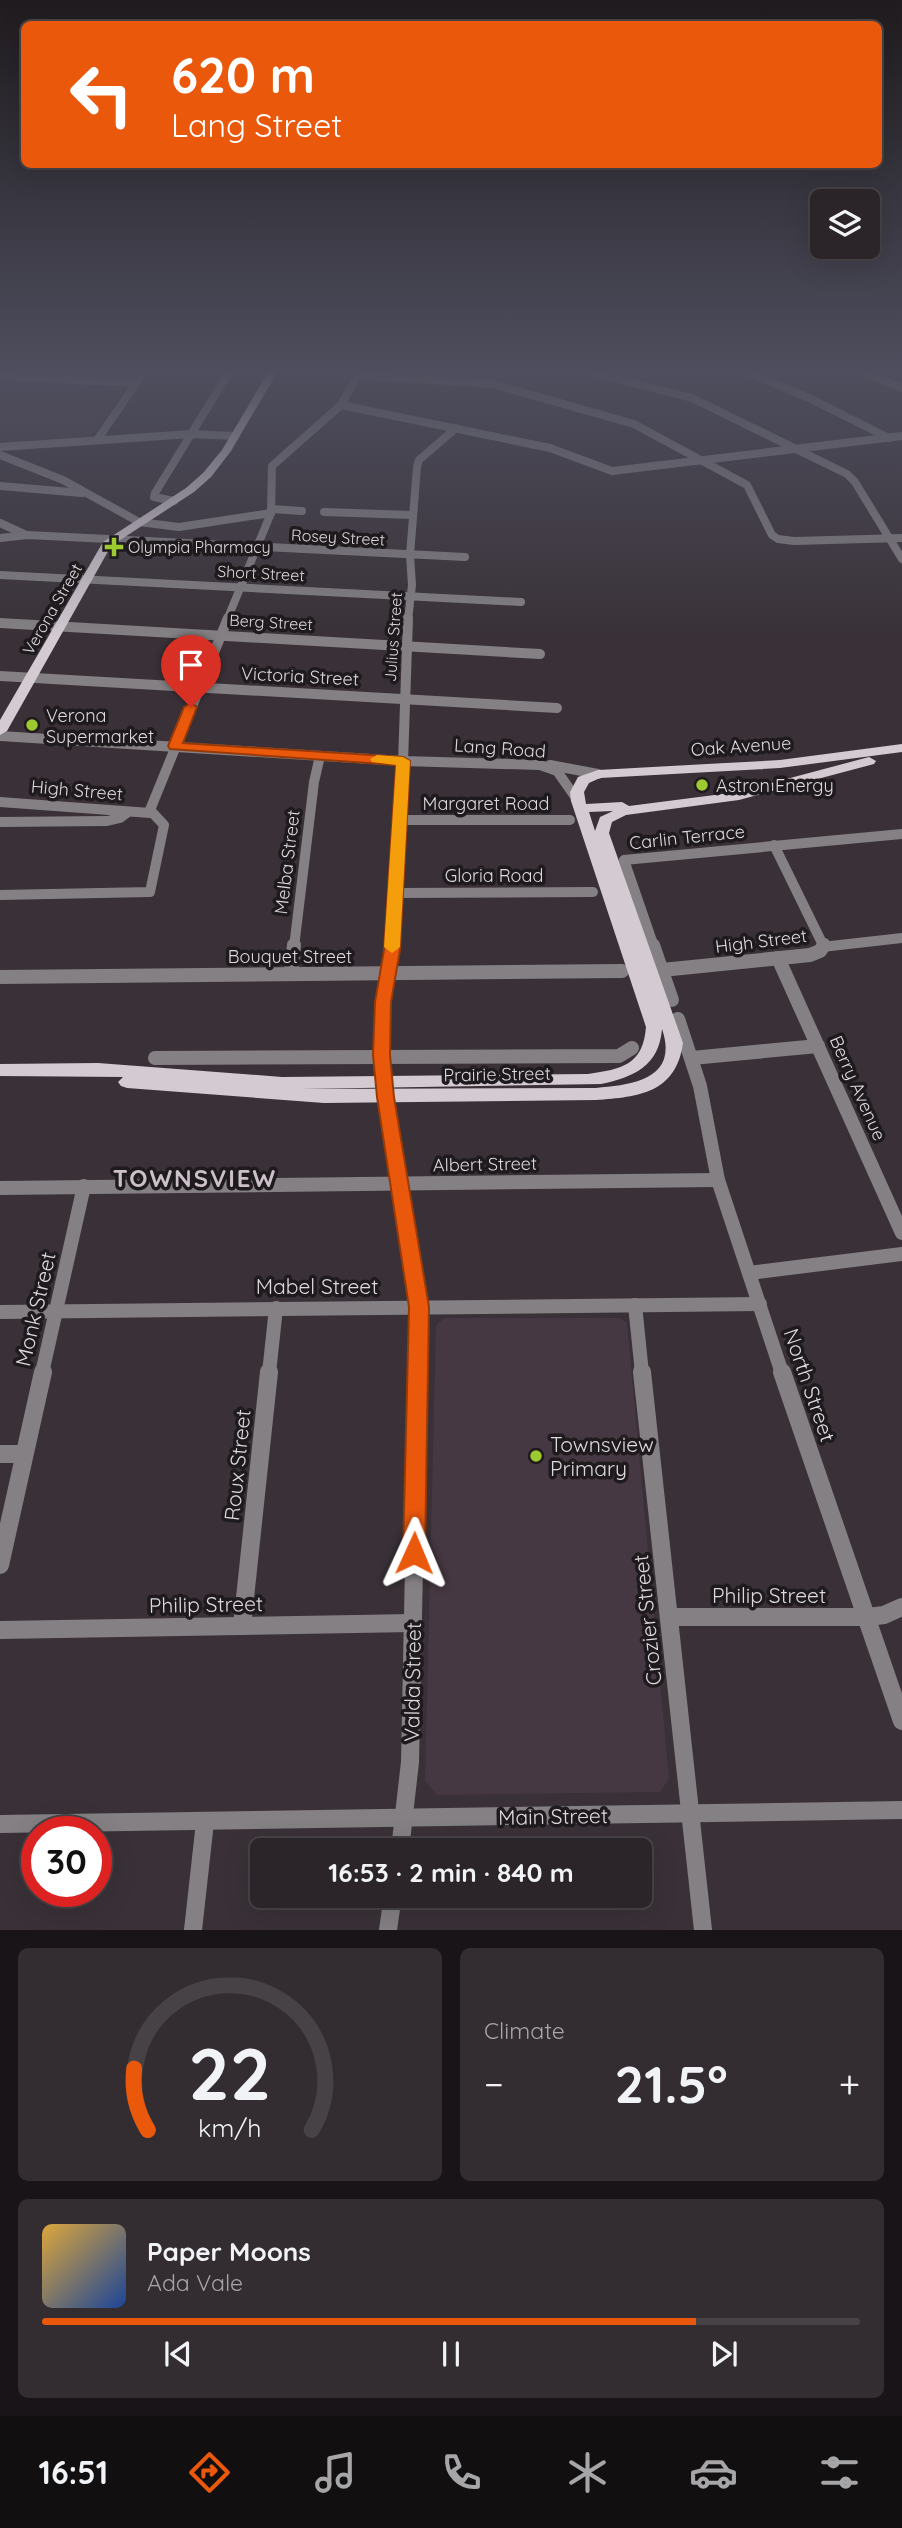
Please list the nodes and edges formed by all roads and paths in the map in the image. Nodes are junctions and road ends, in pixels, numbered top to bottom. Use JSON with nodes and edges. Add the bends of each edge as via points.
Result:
{"nodes":[{"id":1,"x":10,"y":459,"type":"edge"},
{"id":2,"x":177,"y":459,"type":"edge"},
{"id":3,"x":218,"y":459,"type":"edge"},
{"id":4,"x":280,"y":459,"type":"edge"},
{"id":5,"x":421,"y":459,"type":"edge"},
{"id":6,"x":579,"y":459,"type":"edge"},
{"id":7,"x":710,"y":459,"type":"edge"},
{"id":8,"x":815,"y":459,"type":"edge"},
{"id":9,"x":702,"y":460,"type":"junction"},
{"id":10,"x":70,"y":484,"type":"junction"},
{"id":11,"x":0,"y":486,"type":"edge"},
{"id":12,"x":55,"y":490,"type":"junction"},
{"id":13,"x":90,"y":494,"type":"junction"},
{"id":14,"x":154,"y":498,"type":"junction"},
{"id":15,"x":174,"y":501,"type":"junction"},
{"id":16,"x":271,"y":511,"type":"junction"},
{"id":17,"x":302,"y":511,"type":"dead end"},
{"id":18,"x":324,"y":512,"type":"dead end"},
{"id":19,"x":412,"y":515,"type":"junction"},
{"id":20,"x":144,"y":519,"type":"junction"},
{"id":21,"x":0,"y":523,"type":"edge"},
{"id":22,"x":28,"y":535,"type":"junction"},
{"id":23,"x":0,"y":538,"type":"edge"},
{"id":24,"x":889,"y":538,"type":"junction"},
{"id":25,"x":902,"y":538,"type":"edge"},
{"id":26,"x":111,"y":539,"type":"junction"},
{"id":27,"x":257,"y":547,"type":"junction"},
{"id":28,"x":410,"y":555,"type":"junction"},
{"id":29,"x":465,"y":558,"type":"dead end"},
{"id":30,"x":902,"y":559,"type":"edge"},
{"id":31,"x":0,"y":575,"type":"edge"},
{"id":32,"x":86,"y":580,"type":"junction"},
{"id":33,"x":242,"y":588,"type":"junction"},
{"id":34,"x":410,"y":597,"type":"junction"},
{"id":35,"x":521,"y":603,"type":"dead end"},
{"id":36,"x":0,"y":623,"type":"edge"},
{"id":37,"x":60,"y":627,"type":"junction"},
{"id":38,"x":222,"y":635,"type":"junction"},
{"id":39,"x":408,"y":646,"type":"junction"},
{"id":40,"x":540,"y":653,"type":"dead end"},
{"id":41,"x":0,"y":676,"type":"edge"},
{"id":42,"x":30,"y":678,"type":"junction"},
{"id":43,"x":199,"y":688,"type":"junction"},
{"id":44,"x":405,"y":699,"type":"junction"},
{"id":45,"x":556,"y":708,"type":"dead end"},
{"id":46,"x":0,"y":730,"type":"edge"},
{"id":47,"x":0,"y":736,"type":"edge"},
{"id":48,"x":174,"y":746,"type":"junction"},
{"id":49,"x":902,"y":748,"type":"edge"},
{"id":50,"x":902,"y":755,"type":"edge"},
{"id":51,"x":320,"y":756,"type":"junction"},
{"id":52,"x":403,"y":761,"type":"junction"},
{"id":53,"x":540,"y":765,"type":"junction"},
{"id":54,"x":590,"y":777,"type":"junction"},
{"id":55,"x":0,"y":802,"type":"edge"},
{"id":56,"x":579,"y":805,"type":"junction"},
{"id":57,"x":659,"y":807,"type":"junction"},
{"id":58,"x":150,"y":811,"type":"junction"},
{"id":59,"x":128,"y":812,"type":"junction"},
{"id":60,"x":401,"y":820,"type":"junction"},
{"id":61,"x":570,"y":820,"type":"dead end"},
{"id":62,"x":0,"y":822,"type":"edge"},
{"id":63,"x":902,"y":834,"type":"edge"},
{"id":64,"x":774,"y":845,"type":"junction"},
{"id":65,"x":593,"y":892,"type":"dead end"},
{"id":66,"x":396,"y":893,"type":"junction"},
{"id":67,"x":0,"y":895,"type":"edge"},
{"id":68,"x":902,"y":938,"type":"edge"},
{"id":69,"x":823,"y":945,"type":"junction"},
{"id":70,"x":778,"y":958,"type":"junction"},
{"id":71,"x":662,"y":970,"type":"junction"},
{"id":72,"x":622,"y":971,"type":"dead end"},
{"id":73,"x":291,"y":973,"type":"junction"},
{"id":74,"x":387,"y":973,"type":"junction"},
{"id":75,"x":0,"y":977,"type":"edge"},
{"id":76,"x":672,"y":1000,"type":"dead end"},
{"id":77,"x":678,"y":1019,"type":"dead end"},
{"id":78,"x":818,"y":1046,"type":"junction"},
{"id":79,"x":632,"y":1048,"type":"dead end"},
{"id":80,"x":155,"y":1058,"type":"dead end"},
{"id":81,"x":382,"y":1058,"type":"junction"},
{"id":82,"x":692,"y":1058,"type":"junction"},
{"id":83,"x":0,"y":1070,"type":"edge"},
{"id":84,"x":0,"y":1080,"type":"edge"},
{"id":85,"x":385,"y":1089,"type":"junction"},
{"id":86,"x":718,"y":1180,"type":"junction"},
{"id":87,"x":399,"y":1184,"type":"junction"},
{"id":88,"x":85,"y":1186,"type":"junction"},
{"id":89,"x":0,"y":1188,"type":"edge"},
{"id":90,"x":902,"y":1233,"type":"edge"},
{"id":91,"x":902,"y":1254,"type":"edge"},
{"id":92,"x":749,"y":1273,"type":"junction"},
{"id":93,"x":760,"y":1304,"type":"junction"},
{"id":94,"x":635,"y":1305,"type":"junction"},
{"id":95,"x":419,"y":1307,"type":"junction"},
{"id":96,"x":276,"y":1308,"type":"junction"},
{"id":97,"x":56,"y":1311,"type":"junction"},
{"id":98,"x":0,"y":1312,"type":"edge"},
{"id":99,"x":0,"y":1454,"type":"edge"},
{"id":100,"x":24,"y":1454,"type":"junction"},
{"id":101,"x":0,"y":1565,"type":"edge"},
{"id":102,"x":902,"y":1607,"type":"edge"},
{"id":103,"x":670,"y":1617,"type":"junction"},
{"id":104,"x":868,"y":1617,"type":"junction"},
{"id":105,"x":413,"y":1623,"type":"junction"},
{"id":106,"x":242,"y":1626,"type":"junction"},
{"id":107,"x":0,"y":1630,"type":"edge"},
{"id":108,"x":902,"y":1721,"type":"edge"},
{"id":109,"x":902,"y":1810,"type":"edge"},
{"id":110,"x":690,"y":1813,"type":"junction"},
{"id":111,"x":405,"y":1819,"type":"junction"},
{"id":112,"x":205,"y":1822,"type":"junction"},
{"id":113,"x":0,"y":1824,"type":"edge"},
{"id":114,"x":402,"y":1838,"type":"edge"},
{"id":115,"x":391,"y":1908,"type":"edge"},
{"id":116,"x":193,"y":1930,"type":"edge"},
{"id":117,"x":388,"y":1930,"type":"edge"},
{"id":118,"x":703,"y":1930,"type":"edge"}],
"edges":[{"from":1,"to":10,"type":"street"},
{"from":2,"to":14,"type":"street"},
{"from":3,"to":15,"type":"main road","via":[[207,475]]},
{"from":4,"to":16,"type":"street","via":[[272,467]]},
{"from":5,"to":19,"type":"street","name":"Julius Street","via":[[417,463]]},
{"from":6,"to":9,"type":"street","via":[[608,470]]},
{"from":7,"to":9,"type":"street"},
{"from":8,"to":24,"type":"street","via":[[852,478]]},
{"from":9,"to":24,"type":"street","via":[[748,486],[776,538]]},
{"from":10,"to":12,"type":"street"},
{"from":10,"to":13,"type":"street"},
{"from":11,"to":12,"type":"street"},
{"from":12,"to":13,"type":"street"},
{"from":13,"to":20,"type":"street"},
{"from":14,"to":15,"type":"street"},
{"from":14,"to":20,"type":"street"},
{"from":15,"to":20,"type":"main road"},
{"from":16,"to":17,"type":"street"},
{"from":16,"to":20,"type":"street","via":[[179,527]]},
{"from":16,"to":27,"type":"street"},
{"from":18,"to":19,"type":"street"},
{"from":19,"to":28,"type":"street","name":"Julius Street"},
{"from":20,"to":26,"type":"main road"},
{"from":21,"to":22,"type":"street"},
{"from":22,"to":23,"type":"street","name":"Rosey Street"},
{"from":22,"to":26,"type":"street","name":"Rosey Street"},
{"from":24,"to":25,"type":"street"},
{"from":24,"to":30,"type":"street"},
{"from":26,"to":27,"type":"street","name":"Rosey Street"},
{"from":26,"to":32,"type":"main road","name":"Verona Street"},
{"from":27,"to":28,"type":"street","name":"Rosey Street"},
{"from":27,"to":33,"type":"street"},
{"from":28,"to":29,"type":"street","name":"Rosey Street"},
{"from":28,"to":34,"type":"street","name":"Julius Street"},
{"from":31,"to":32,"type":"street","name":"Short Street"},
{"from":32,"to":33,"type":"street","name":"Short Street"},
{"from":32,"to":37,"type":"main road","name":"Verona Street"},
{"from":33,"to":34,"type":"street","name":"Short Street"},
{"from":33,"to":38,"type":"street"},
{"from":34,"to":35,"type":"street","name":"Short Street"},
{"from":34,"to":39,"type":"street","name":"Julius Street"},
{"from":36,"to":37,"type":"street","name":"Berg Street"},
{"from":37,"to":38,"type":"street","name":"Berg Street"},
{"from":37,"to":42,"type":"main road","name":"Verona Street"},
{"from":38,"to":39,"type":"street","name":"Berg Street"},
{"from":38,"to":43,"type":"street"},
{"from":39,"to":40,"type":"street","name":"Berg Street"},
{"from":39,"to":44,"type":"street","name":"Julius Street"},
{"from":41,"to":42,"type":"street","name":"Victoria Street"},
{"from":42,"to":43,"type":"street","name":"Victoria Street"},
{"from":42,"to":46,"type":"main road","name":"Verona Street"},
{"from":43,"to":44,"type":"street","name":"Victoria Street"},
{"from":43,"to":48,"type":"street"},
{"from":44,"to":45,"type":"street","name":"Victoria Street"},
{"from":44,"to":52,"type":"street","name":"Julius Street"},
{"from":47,"to":48,"type":"street","name":"Lang Road"},
{"from":48,"to":51,"type":"street","name":"Lang Road"},
{"from":48,"to":58,"type":"street"},
{"from":49,"to":54,"type":"main road","name":"Oak Avenue","via":[[780,764]]},
{"from":50,"to":57,"type":"main road","via":[[739,796]]},
{"from":51,"to":52,"type":"street","name":"Lang Road"},
{"from":51,"to":73,"type":"street","name":"Melba Street"},
{"from":52,"to":53,"type":"street","name":"Lang Road"},
{"from":52,"to":60,"type":"street","name":"Valda Street"},
{"from":53,"to":54,"type":"street"},
{"from":53,"to":56,"type":"street","name":"Lang Road","via":[[562,776]]},
{"from":54,"to":56,"type":"main road","via":[[578,792]]},
{"from":55,"to":59,"type":"street","name":"High Street"},
{"from":56,"to":57,"type":"main road"},
{"from":56,"to":85,"type":"main road","name":"Prairie Street","via":[[648,1004],[654,1042],[647,1058],[624,1073],[588,1080]]},
{"from":57,"to":85,"type":"main road","name":"Prairie Street","via":[[615,813],[605,820],[602,833],[674,1043],[674,1056],[663,1076],[624,1092]]},
{"from":58,"to":59,"type":"street","name":"High Street"},
{"from":58,"to":67,"type":"street","via":[[164,828],[148,893]]},
{"from":59,"to":62,"type":"street","via":[[107,821]]},
{"from":60,"to":61,"type":"street","name":"Margaret Road"},
{"from":60,"to":66,"type":"street","name":"Valda Street"},
{"from":63,"to":64,"type":"street","name":"Carlin Terrace"},
{"from":64,"to":69,"type":"street"},
{"from":64,"to":71,"type":"street","name":"Carlin Terrace","via":[[624,860]]},
{"from":65,"to":66,"type":"street","name":"Gloria Road"},
{"from":66,"to":74,"type":"street","name":"Valda Street"},
{"from":68,"to":69,"type":"street","name":"High Street"},
{"from":69,"to":70,"type":"street","name":"High Street","via":[[814,954]]},
{"from":70,"to":71,"type":"street","name":"High Street"},
{"from":70,"to":78,"type":"street","name":"Berry Avenue"},
{"from":71,"to":76,"type":"street","name":"Carlin Terrace"},
{"from":72,"to":74,"type":"street","name":"Bouquet Street"},
{"from":73,"to":74,"type":"street","name":"Bouquet Street"},
{"from":73,"to":75,"type":"street","name":"Bouquet Street"},
{"from":74,"to":81,"type":"street","name":"Valda Street"},
{"from":77,"to":82,"type":"street"},
{"from":78,"to":82,"type":"street"},
{"from":78,"to":90,"type":"street","name":"Berry Avenue"},
{"from":79,"to":81,"type":"street","via":[[619,1056]]},
{"from":80,"to":81,"type":"street"},
{"from":81,"to":85,"type":"street","name":"Valda Street"},
{"from":82,"to":86,"type":"street","name":"North Street"},
{"from":83,"to":85,"type":"main road","name":"Prairie Street","via":[[98,1069]]},
{"from":84,"to":85,"type":"main road","name":"Prairie Street","via":[[104,1080],[288,1096]]},
{"from":85,"to":87,"type":"street","name":"Valda Street"},
{"from":86,"to":87,"type":"street","name":"Albert Street"},
{"from":86,"to":92,"type":"street","name":"North Street"},
{"from":87,"to":88,"type":"street","name":"Albert Street"},
{"from":87,"to":95,"type":"street","name":"Valda Street"},
{"from":88,"to":89,"type":"street","name":"Albert Street"},
{"from":88,"to":97,"type":"street","name":"Monk Street"},
{"from":91,"to":92,"type":"street"},
{"from":92,"to":93,"type":"street","name":"North Street"},
{"from":93,"to":94,"type":"street","name":"Mabel Street"},
{"from":93,"to":104,"type":"street","name":"North Street"},
{"from":94,"to":95,"type":"street","name":"Mabel Street"},
{"from":94,"to":103,"type":"street","name":"Crozier Street"},
{"from":95,"to":96,"type":"street","name":"Mabel Street"},
{"from":95,"to":105,"type":"street","name":"Valda Street"},
{"from":96,"to":97,"type":"street","name":"Mabel Street"},
{"from":96,"to":106,"type":"street","name":"Roux Street"},
{"from":97,"to":98,"type":"street","name":"Mabel Street"},
{"from":97,"to":100,"type":"street","name":"Monk Street"},
{"from":99,"to":100,"type":"street"},
{"from":100,"to":101,"type":"street","name":"Monk Street"},
{"from":102,"to":104,"type":"street","name":"Philip Street"},
{"from":103,"to":104,"type":"street","name":"Philip Street"},
{"from":103,"to":110,"type":"street","name":"Crozier Street"},
{"from":104,"to":108,"type":"street","name":"North Street"},
{"from":105,"to":106,"type":"street","name":"Philip Street"},
{"from":105,"to":111,"type":"street","name":"Valda Street"},
{"from":106,"to":107,"type":"street","name":"Philip Street"},
{"from":109,"to":110,"type":"street","name":"Main Street"},
{"from":110,"to":111,"type":"street","name":"Main Street"},
{"from":110,"to":118,"type":"street","name":"Crozier Street"},
{"from":111,"to":112,"type":"street","name":"Main Street"},
{"from":111,"to":114,"type":"street","name":"Valda Street"},
{"from":112,"to":113,"type":"street","name":"Main Street"},
{"from":112,"to":116,"type":"street"},
{"from":115,"to":117,"type":"street"}]}
